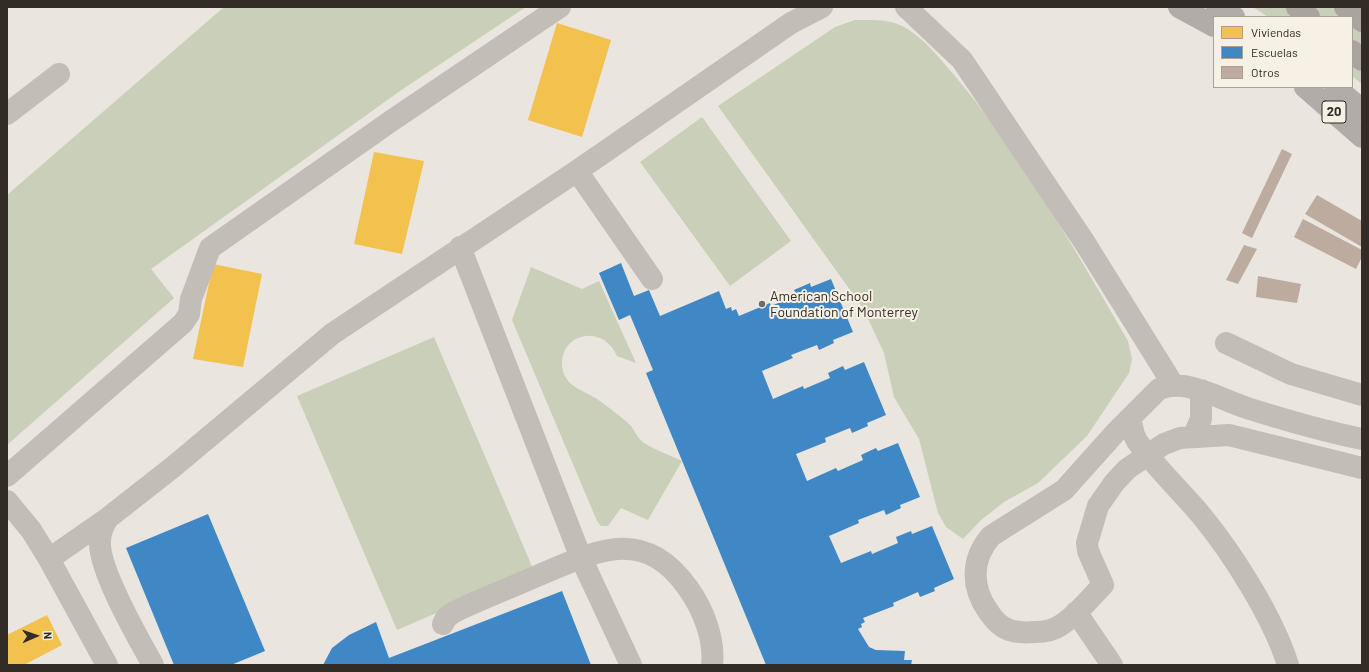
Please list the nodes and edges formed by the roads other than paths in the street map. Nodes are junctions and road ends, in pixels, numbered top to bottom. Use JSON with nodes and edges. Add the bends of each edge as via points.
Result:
{"nodes":[{"id":1,"x":560,"y":7,"type":"edge"},
{"id":2,"x":822,"y":7,"type":"edge"},
{"id":3,"x":906,"y":7,"type":"edge"},
{"id":4,"x":1179,"y":7,"type":"edge"},
{"id":5,"x":1217,"y":7,"type":"edge"},
{"id":6,"x":1297,"y":7,"type":"edge"},
{"id":7,"x":1345,"y":7,"type":"edge"},
{"id":8,"x":1232,"y":16,"type":"edge"},
{"id":9,"x":1308,"y":16,"type":"edge"},
{"id":10,"x":1362,"y":21,"type":"edge"},
{"id":11,"x":1213,"y":25,"type":"edge"},
{"id":12,"x":1353,"y":52,"type":"edge"},
{"id":13,"x":1362,"y":60,"type":"edge"},
{"id":14,"x":58,"y":74,"type":"dead end"},
{"id":15,"x":1306,"y":88,"type":"edge"},
{"id":16,"x":1336,"y":88,"type":"edge"},
{"id":17,"x":1362,"y":110,"type":"edge"},
{"id":18,"x":7,"y":114,"type":"edge"},
{"id":19,"x":1362,"y":137,"type":"edge"},
{"id":20,"x":577,"y":171,"type":"junction"},
{"id":21,"x":460,"y":247,"type":"junction"},
{"id":22,"x":652,"y":279,"type":"dead end"},
{"id":23,"x":1226,"y":343,"type":"dead end"},
{"id":24,"x":1174,"y":386,"type":"junction"},
{"id":25,"x":1201,"y":390,"type":"junction"},
{"id":26,"x":1362,"y":395,"type":"edge"},
{"id":27,"x":1130,"y":418,"type":"junction"},
{"id":28,"x":1193,"y":437,"type":"junction"},
{"id":29,"x":1362,"y":439,"type":"edge"},
{"id":30,"x":1148,"y":455,"type":"junction"},
{"id":31,"x":1362,"y":468,"type":"edge"},
{"id":32,"x":7,"y":476,"type":"edge"},
{"id":33,"x":7,"y":501,"type":"edge"},
{"id":34,"x":108,"y":518,"type":"junction"},
{"id":35,"x":581,"y":558,"type":"junction"},
{"id":36,"x":49,"y":559,"type":"junction"},
{"id":37,"x":1076,"y":612,"type":"junction"},
{"id":38,"x":443,"y":624,"type":"dead end"},
{"id":39,"x":107,"y":665,"type":"edge"},
{"id":40,"x":153,"y":665,"type":"edge"},
{"id":41,"x":631,"y":665,"type":"edge"},
{"id":42,"x":712,"y":665,"type":"edge"},
{"id":43,"x":1112,"y":665,"type":"edge"},
{"id":44,"x":1288,"y":665,"type":"edge"}],
"edges":[{"from":1,"to":32,"type":"street","via":[[210,248],[183,323]]},
{"from":2,"to":20,"type":"street","via":[[791,23]]},
{"from":3,"to":24,"type":"street","via":[[962,60],[1085,243]]},
{"from":4,"to":11,"type":"main road"},
{"from":5,"to":8,"type":"main road"},
{"from":6,"to":9,"type":"highway"},
{"from":7,"to":10,"type":"highway"},
{"from":12,"to":13,"type":"highway"},
{"from":14,"to":18,"type":"street"},
{"from":15,"to":19,"type":"main road","number":"20"},
{"from":16,"to":17,"type":"main road","number":"20"},
{"from":20,"to":21,"type":"street"},
{"from":20,"to":22,"type":"street"},
{"from":21,"to":34,"type":"street","via":[[332,334]]},
{"from":21,"to":35,"type":"street"},
{"from":23,"to":26,"type":"street","via":[[1291,374]]},
{"from":24,"to":25,"type":"street"},
{"from":24,"to":27,"type":"street","via":[[1159,389]]},
{"from":25,"to":28,"type":"street","via":[[1201,419]]},
{"from":25,"to":29,"type":"street","via":[[1246,408],[1328,432]]},
{"from":27,"to":30,"type":"street","via":[[1134,435]]},
{"from":27,"to":37,"type":"street","via":[[1064,490],[991,536],[982,546],[977,558],[977,589],[985,606],[1002,627],[1022,633],[1040,632],[1061,625]]},
{"from":28,"to":30,"type":"street","via":[[1180,438],[1164,444]]},
{"from":28,"to":31,"type":"street","via":[[1229,435]]},
{"from":30,"to":37,"type":"street","via":[[1127,469],[1098,506],[1087,543],[1103,585]]},
{"from":30,"to":44,"type":"street","via":[[1202,516],[1229,555],[1256,596],[1283,647]]},
{"from":33,"to":36,"type":"street","via":[[31,530]]},
{"from":34,"to":36,"type":"street"},
{"from":34,"to":40,"type":"street","via":[[101,529],[103,559],[113,587]]},
{"from":35,"to":38,"type":"street","via":[[454,612]]},
{"from":35,"to":41,"type":"street"},
{"from":35,"to":42,"type":"street","via":[[608,549],[627,549],[660,558],[682,580],[699,604],[708,632]]},
{"from":36,"to":39,"type":"street"},
{"from":37,"to":43,"type":"street"}]}
